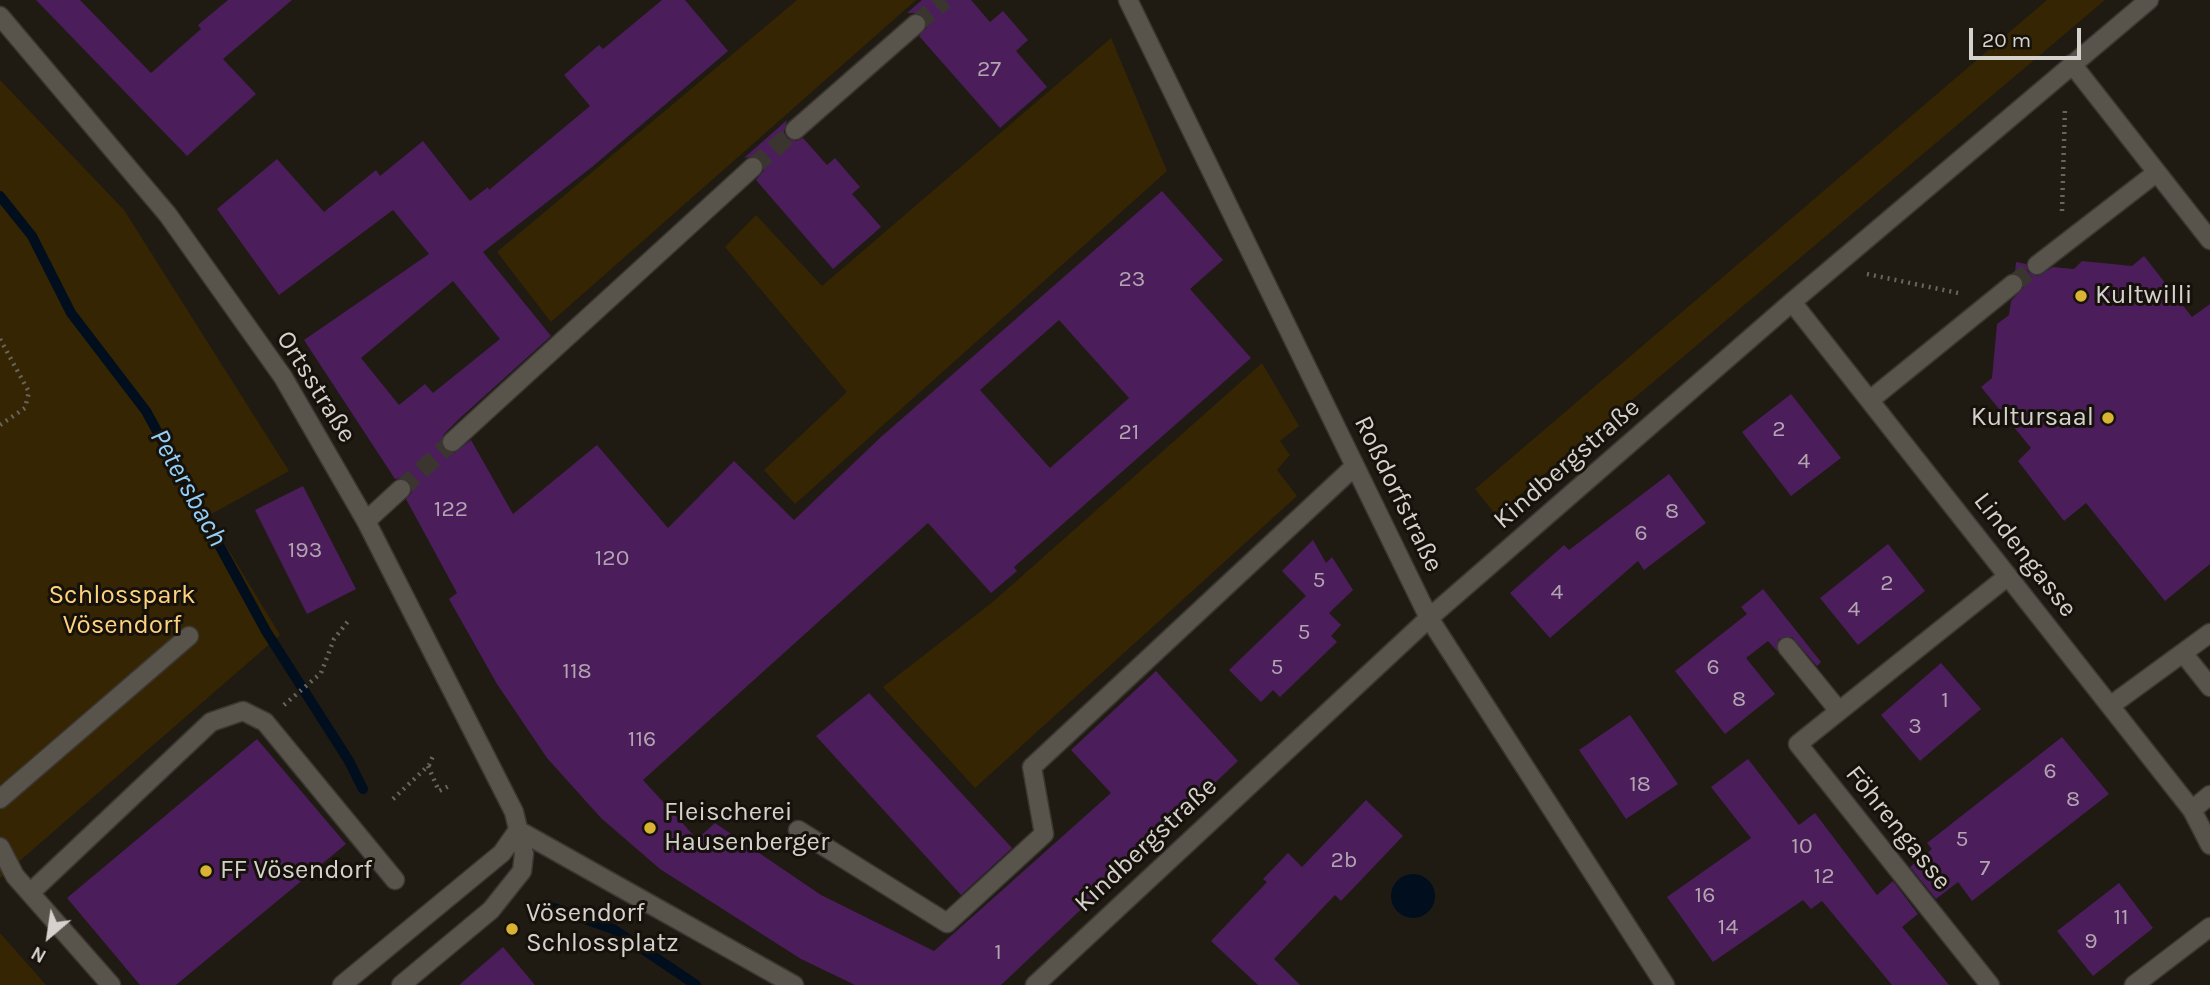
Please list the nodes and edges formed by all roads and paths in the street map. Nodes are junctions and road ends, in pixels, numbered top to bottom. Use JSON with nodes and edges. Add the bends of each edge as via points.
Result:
{"nodes":[{"id":1,"x":1128,"y":0,"type":"edge"},
{"id":2,"x":2149,"y":0,"type":"edge"},
{"id":3,"x":0,"y":16,"type":"edge"},
{"id":4,"x":916,"y":24,"type":"tunnel mouth"},
{"id":5,"x":2072,"y":64,"type":"junction"},
{"id":6,"x":795,"y":130,"type":"tunnel mouth"},
{"id":7,"x":752,"y":167,"type":"tunnel mouth"},
{"id":8,"x":2156,"y":173,"type":"junction"},
{"id":9,"x":2210,"y":240,"type":"edge"},
{"id":10,"x":2062,"y":246,"type":"junction"},
{"id":11,"x":2038,"y":265,"type":"tunnel mouth"},
{"id":12,"x":1835,"y":267,"type":"junction"},
{"id":13,"x":2013,"y":284,"type":"tunnel mouth"},
{"id":14,"x":1993,"y":300,"type":"junction"},
{"id":15,"x":1792,"y":302,"type":"junction"},
{"id":16,"x":0,"y":339,"type":"edge"},
{"id":17,"x":1870,"y":400,"type":"junction"},
{"id":18,"x":0,"y":425,"type":"edge"},
{"id":19,"x":452,"y":442,"type":"tunnel mouth"},
{"id":20,"x":1355,"y":466,"type":"junction"},
{"id":21,"x":401,"y":489,"type":"tunnel mouth"},
{"id":22,"x":366,"y":521,"type":"junction"},
{"id":23,"x":2008,"y":576,"type":"junction"},
{"id":24,"x":1429,"y":618,"type":"junction"},
{"id":25,"x":349,"y":620,"type":"dead end"},
{"id":26,"x":2210,"y":633,"type":"edge"},
{"id":27,"x":189,"y":636,"type":"dead end"},
{"id":28,"x":1787,"y":647,"type":"dead end"},
{"id":29,"x":2183,"y":653,"type":"junction"},
{"id":30,"x":2210,"y":687,"type":"edge"},
{"id":31,"x":298,"y":693,"type":"dead end"},
{"id":32,"x":2110,"y":706,"type":"junction"},
{"id":33,"x":1839,"y":711,"type":"junction"},
{"id":34,"x":433,"y":756,"type":"dead end"},
{"id":35,"x":428,"y":766,"type":"junction"},
{"id":36,"x":451,"y":785,"type":"dead end"},
{"id":37,"x":2210,"y":795,"type":"edge"},
{"id":38,"x":0,"y":799,"type":"edge"},
{"id":39,"x":393,"y":799,"type":"dead end"},
{"id":40,"x":2192,"y":810,"type":"junction"},
{"id":41,"x":518,"y":830,"type":"junction"},
{"id":42,"x":799,"y":830,"type":"dead end"},
{"id":43,"x":2210,"y":845,"type":"edge"},
{"id":44,"x":0,"y":847,"type":"edge"},
{"id":45,"x":395,"y":880,"type":"dead end"},
{"id":46,"x":30,"y":892,"type":"junction"},
{"id":47,"x":2210,"y":927,"type":"edge"},
{"id":48,"x":111,"y":985,"type":"edge"},
{"id":49,"x":342,"y":985,"type":"edge"},
{"id":50,"x":401,"y":985,"type":"edge"},
{"id":51,"x":794,"y":985,"type":"edge"},
{"id":52,"x":1035,"y":985,"type":"edge"},
{"id":53,"x":1665,"y":985,"type":"edge"},
{"id":54,"x":1990,"y":985,"type":"edge"},
{"id":55,"x":2134,"y":985,"type":"edge"}],
"edges":[{"from":1,"to":20,"type":"street","name":"Roßdorfstraße"},
{"from":2,"to":5,"type":"street","name":"Kindbergstraße"},
{"from":3,"to":22,"type":"street","name":"Ortsstraße","via":[[168,215],[283,377]]},
{"from":4,"to":6,"type":"street"},
{"from":5,"to":8,"type":"street"},
{"from":5,"to":10,"type":"path","via":[[2063,121]]},
{"from":5,"to":12,"type":"street","name":"Kindbergstraße"},
{"from":7,"to":19,"type":"street"},
{"from":8,"to":9,"type":"street"},
{"from":8,"to":10,"type":"street"},
{"from":10,"to":11,"type":"street"},
{"from":12,"to":14,"type":"path"},
{"from":12,"to":15,"type":"street","name":"Kindbergstraße"},
{"from":13,"to":14,"type":"street"},
{"from":14,"to":17,"type":"street"},
{"from":15,"to":17,"type":"street","name":"Lindengasse"},
{"from":15,"to":24,"type":"street","name":"Kindbergstraße"},
{"from":16,"to":18,"type":"path","via":[[29,392],[25,408]]},
{"from":17,"to":23,"type":"street","name":"Lindengasse"},
{"from":20,"to":24,"type":"street","name":"Roßdorfstraße"},
{"from":20,"to":42,"type":"street","via":[[1032,767],[1044,834],[947,923]]},
{"from":21,"to":22,"type":"street"},
{"from":22,"to":41,"type":"street","name":"Ortsstraße","via":[[500,781]]},
{"from":23,"to":32,"type":"street","name":"Lindengasse"},
{"from":23,"to":33,"type":"street","name":"Föhrengasse"},
{"from":24,"to":52,"type":"street","name":"Kindbergstraße"},
{"from":24,"to":53,"type":"street","name":"Roßdorfstraße"},
{"from":25,"to":31,"type":"path","via":[[334,639],[321,673]]},
{"from":26,"to":29,"type":"street"},
{"from":27,"to":38,"type":"street"},
{"from":28,"to":33,"type":"street"},
{"from":29,"to":30,"type":"street"},
{"from":29,"to":32,"type":"street"},
{"from":32,"to":40,"type":"street","name":"Lindengasse"},
{"from":33,"to":54,"type":"street","name":"Föhrengasse","via":[[1798,744]]},
{"from":34,"to":35,"type":"path"},
{"from":35,"to":36,"type":"path","via":[[439,790]]},
{"from":35,"to":39,"type":"path"},
{"from":37,"to":40,"type":"street"},
{"from":40,"to":43,"type":"street","name":"Lindengasse"},
{"from":41,"to":49,"type":"street","via":[[502,853]]},
{"from":41,"to":50,"type":"street","name":"Ortsstraße","via":[[524,854],[522,871],[507,893]]},
{"from":41,"to":51,"type":"street"},
{"from":44,"to":46,"type":"street","via":[[15,876]]},
{"from":45,"to":46,"type":"street","via":[[265,722],[243,711],[211,722]]},
{"from":46,"to":48,"type":"street"},
{"from":47,"to":55,"type":"street"}]}
